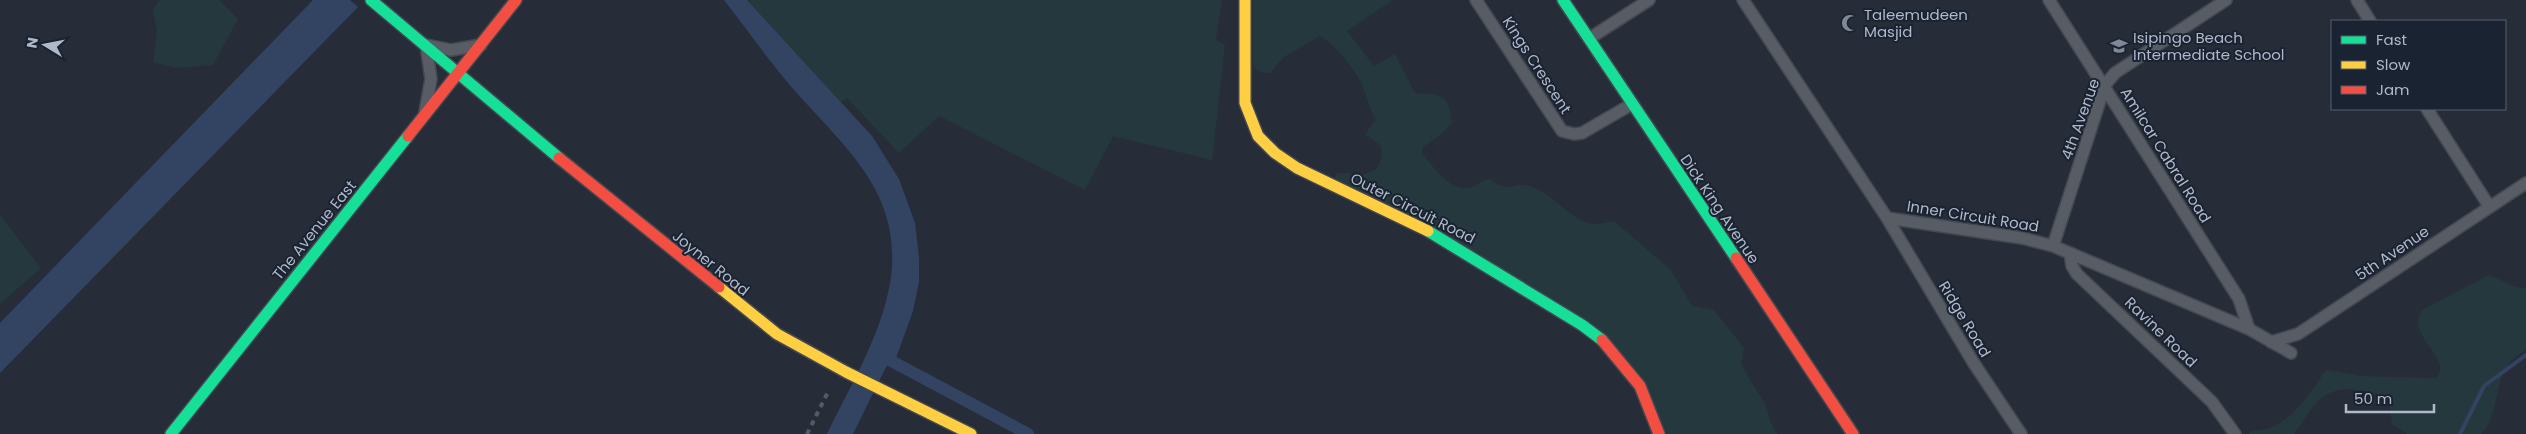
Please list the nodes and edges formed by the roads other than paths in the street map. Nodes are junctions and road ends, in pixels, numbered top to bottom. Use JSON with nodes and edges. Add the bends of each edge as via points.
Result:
{"nodes":[{"id":1,"x":371,"y":0,"type":"edge"},
{"id":2,"x":516,"y":0,"type":"edge"},
{"id":3,"x":1245,"y":0,"type":"edge"},
{"id":4,"x":1476,"y":0,"type":"edge"},
{"id":5,"x":1563,"y":0,"type":"edge"},
{"id":6,"x":1649,"y":0,"type":"edge"},
{"id":7,"x":1743,"y":0,"type":"edge"},
{"id":8,"x":2049,"y":0,"type":"edge"},
{"id":9,"x":2226,"y":0,"type":"edge"},
{"id":10,"x":2357,"y":0,"type":"edge"},
{"id":11,"x":2369,"y":20,"type":"edge"},
{"id":12,"x":1590,"y":38,"type":"junction"},
{"id":13,"x":426,"y":45,"type":"junction"},
{"id":14,"x":481,"y":45,"type":"junction"},
{"id":15,"x":459,"y":73,"type":"junction"},
{"id":16,"x":2105,"y":85,"type":"junction"},
{"id":17,"x":1632,"y":104,"type":"junction"},
{"id":18,"x":2428,"y":110,"type":"edge"},
{"id":19,"x":424,"y":117,"type":"junction"},
{"id":20,"x":2526,"y":183,"type":"edge"},
{"id":21,"x":2490,"y":206,"type":"junction"},
{"id":22,"x":1887,"y":218,"type":"junction"},
{"id":23,"x":2053,"y":246,"type":"junction"},
{"id":24,"x":2070,"y":253,"type":"junction"},
{"id":25,"x":2249,"y":329,"type":"junction"},
{"id":26,"x":2272,"y":342,"type":"junction"},
{"id":27,"x":2291,"y":353,"type":"dead end"},
{"id":28,"x":170,"y":434,"type":"edge"},
{"id":29,"x":971,"y":434,"type":"edge"},
{"id":30,"x":1659,"y":434,"type":"edge"},
{"id":31,"x":1853,"y":434,"type":"edge"},
{"id":32,"x":2021,"y":434,"type":"edge"},
{"id":33,"x":2235,"y":434,"type":"edge"}],
"edges":[{"from":1,"to":13,"type":"street","name":"Joyner Road"},
{"from":2,"to":14,"type":"street","name":"The Avenue East"},
{"from":3,"to":30,"type":"street","name":"Outer Circuit Road","via":[[1245,103],[1258,136],[1275,154],[1297,168],[1442,237],[1582,325],[1606,343],[1640,386]]},
{"from":4,"to":17,"type":"street","name":"Kings Crescent","via":[[1562,131],[1582,133]]},
{"from":5,"to":12,"type":"street","name":"Dick King Avenue"},
{"from":6,"to":12,"type":"street"},
{"from":7,"to":22,"type":"street","name":"Inner Circuit Road"},
{"from":8,"to":16,"type":"street","name":"Amilcar Cabral Road"},
{"from":9,"to":16,"type":"street","name":"4th Avenue","via":[[2115,73]]},
{"from":10,"to":11,"type":"street"},
{"from":12,"to":17,"type":"street","name":"Dick King Avenue"},
{"from":13,"to":14,"type":"street","via":[[451,50]]},
{"from":13,"to":15,"type":"street","name":"Joyner Road"},
{"from":13,"to":19,"type":"street","via":[[430,80]]},
{"from":14,"to":15,"type":"street","name":"The Avenue East"},
{"from":15,"to":19,"type":"street","name":"The Avenue East"},
{"from":15,"to":29,"type":"street","name":"Joyner Road","via":[[777,334]]},
{"from":16,"to":23,"type":"street","name":"4th Avenue"},
{"from":16,"to":25,"type":"street","name":"Amilcar Cabral Road","via":[[2239,299]]},
{"from":17,"to":31,"type":"street","name":"Dick King Avenue"},
{"from":18,"to":21,"type":"street"},
{"from":19,"to":28,"type":"street","name":"The Avenue East"},
{"from":20,"to":21,"type":"street","name":"5th Avenue"},
{"from":21,"to":26,"type":"street","name":"5th Avenue","via":[[2298,334]]},
{"from":22,"to":23,"type":"street","name":"Inner Circuit Road","via":[[2022,238]]},
{"from":22,"to":32,"type":"street","name":"Ridge Road","via":[[1973,362]]},
{"from":23,"to":24,"type":"street","name":"Inner Circuit Road"},
{"from":24,"to":25,"type":"street","name":"Inner Circuit Road"},
{"from":24,"to":33,"type":"street","name":"Ravine Road","via":[[2077,274],[2212,402]]},
{"from":25,"to":26,"type":"street","name":"Inner Circuit Road"},
{"from":26,"to":27,"type":"street","name":"Inner Circuit Road"}]}
